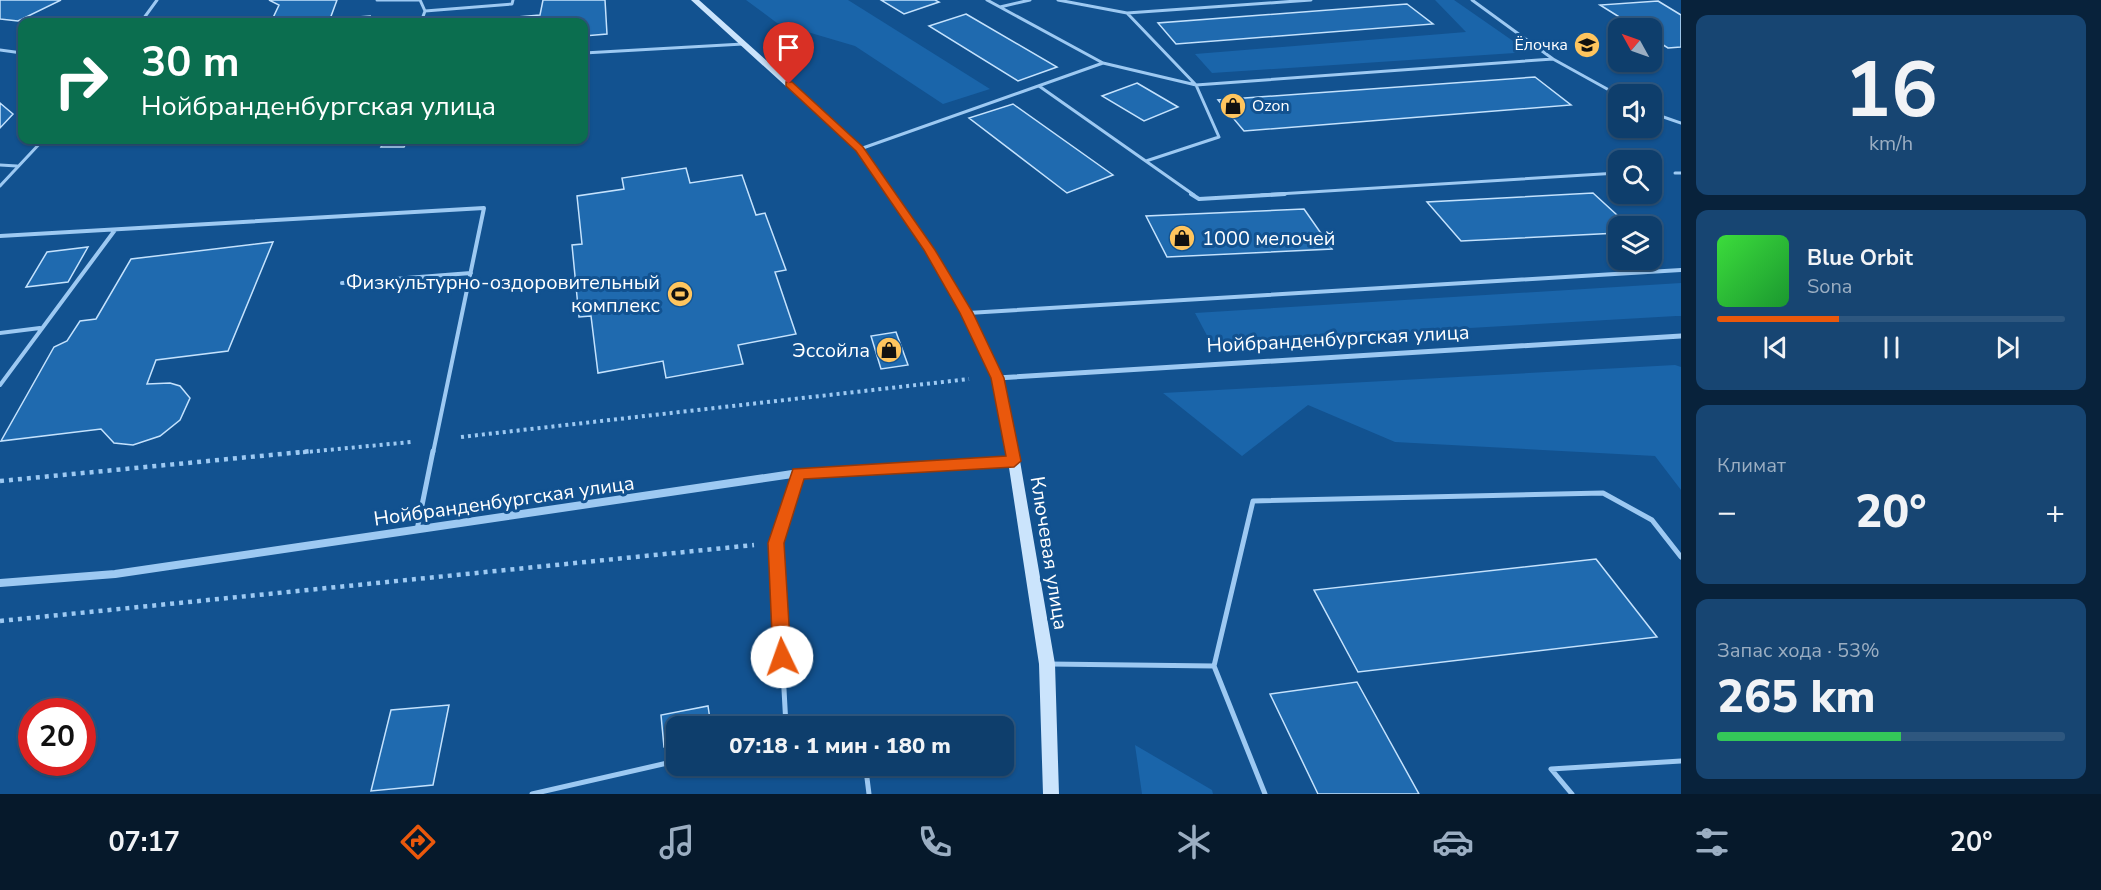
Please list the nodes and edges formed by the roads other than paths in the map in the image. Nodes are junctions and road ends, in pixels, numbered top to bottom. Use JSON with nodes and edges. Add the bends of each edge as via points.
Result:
{"nodes":[{"id":1,"x":157,"y":0,"type":"edge"},
{"id":2,"x":377,"y":0,"type":"edge"},
{"id":3,"x":513,"y":0,"type":"edge"},
{"id":4,"x":695,"y":0,"type":"edge"},
{"id":5,"x":987,"y":0,"type":"edge"},
{"id":6,"x":1030,"y":0,"type":"edge"},
{"id":7,"x":1058,"y":0,"type":"edge"},
{"id":8,"x":1311,"y":0,"type":"edge"},
{"id":9,"x":1472,"y":0,"type":"edge"},
{"id":10,"x":1000,"y":7,"type":"junction"},
{"id":11,"x":425,"y":11,"type":"junction"},
{"id":12,"x":1127,"y":13,"type":"junction"},
{"id":13,"x":144,"y":18,"type":"edge"},
{"id":14,"x":422,"y":18,"type":"edge"},
{"id":15,"x":744,"y":45,"type":"junction"},
{"id":16,"x":0,"y":50,"type":"edge"},
{"id":17,"x":18,"y":52,"type":"edge"},
{"id":18,"x":588,"y":53,"type":"edge"},
{"id":19,"x":1553,"y":59,"type":"junction"},
{"id":20,"x":1103,"y":63,"type":"junction"},
{"id":21,"x":1196,"y":85,"type":"junction"},
{"id":22,"x":1040,"y":86,"type":"junction"},
{"id":23,"x":1608,"y":89,"type":"edge"},
{"id":24,"x":1662,"y":116,"type":"edge"},
{"id":25,"x":1681,"y":123,"type":"edge"},
{"id":26,"x":39,"y":144,"type":"edge"},
{"id":27,"x":860,"y":149,"type":"junction"},
{"id":28,"x":1146,"y":161,"type":"junction"},
{"id":29,"x":0,"y":165,"type":"edge"},
{"id":30,"x":17,"y":166,"type":"junction"},
{"id":31,"x":1675,"y":173,"type":"dead end"},
{"id":32,"x":1681,"y":173,"type":"edge"},
{"id":33,"x":1608,"y":174,"type":"edge"},
{"id":34,"x":0,"y":186,"type":"edge"},
{"id":35,"x":115,"y":230,"type":"junction"},
{"id":36,"x":0,"y":236,"type":"edge"},
{"id":37,"x":1681,"y":270,"type":"edge"},
{"id":38,"x":471,"y":273,"type":"junction"},
{"id":39,"x":342,"y":283,"type":"dead end"},
{"id":40,"x":967,"y":313,"type":"junction"},
{"id":41,"x":40,"y":328,"type":"junction"},
{"id":42,"x":0,"y":333,"type":"edge"},
{"id":43,"x":1681,"y":336,"type":"edge"},
{"id":44,"x":997,"y":378,"type":"junction"},
{"id":45,"x":0,"y":385,"type":"edge"},
{"id":46,"x":1014,"y":461,"type":"junction"},
{"id":47,"x":799,"y":473,"type":"junction"},
{"id":48,"x":417,"y":530,"type":"junction"},
{"id":49,"x":1681,"y":557,"type":"edge"},
{"id":50,"x":0,"y":583,"type":"edge"},
{"id":51,"x":1047,"y":664,"type":"junction"},
{"id":52,"x":1214,"y":666,"type":"junction"},
{"id":53,"x":785,"y":716,"type":"edge"},
{"id":54,"x":1681,"y":761,"type":"edge"},
{"id":55,"x":666,"y":763,"type":"edge"},
{"id":56,"x":867,"y":776,"type":"edge"},
{"id":57,"x":532,"y":794,"type":"edge"},
{"id":58,"x":869,"y":794,"type":"edge"},
{"id":59,"x":1051,"y":794,"type":"edge"},
{"id":60,"x":1265,"y":794,"type":"edge"},
{"id":61,"x":1572,"y":794,"type":"edge"}],
"edges":[{"from":1,"to":13,"type":"lane"},
{"from":2,"to":11,"type":"lane","via":[[420,0]]},
{"from":3,"to":11,"type":"lane","via":[[512,4]]},
{"from":4,"to":15,"type":"main road","name":"Ключевая улица"},
{"from":5,"to":10,"type":"lane"},
{"from":6,"to":10,"type":"lane"},
{"from":7,"to":12,"type":"lane"},
{"from":8,"to":12,"type":"lane"},
{"from":9,"to":19,"type":"lane"},
{"from":10,"to":20,"type":"lane"},
{"from":11,"to":14,"type":"lane"},
{"from":12,"to":21,"type":"lane"},
{"from":15,"to":18,"type":"lane"},
{"from":15,"to":27,"type":"main road","name":"Ключевая улица"},
{"from":16,"to":17,"type":"lane"},
{"from":19,"to":21,"type":"lane"},
{"from":19,"to":23,"type":"lane"},
{"from":20,"to":21,"type":"lane"},
{"from":20,"to":22,"type":"lane"},
{"from":21,"to":28,"type":"lane","via":[[1220,137]]},
{"from":22,"to":27,"type":"lane"},
{"from":22,"to":28,"type":"lane"},
{"from":24,"to":25,"type":"lane"},
{"from":26,"to":30,"type":"lane"},
{"from":27,"to":40,"type":"main road","name":"Ключевая улица","via":[[930,250]]},
{"from":28,"to":33,"type":"lane","via":[[1199,199]]},
{"from":29,"to":30,"type":"lane"},
{"from":30,"to":34,"type":"lane"},
{"from":31,"to":32,"type":"lane"},
{"from":35,"to":36,"type":"lane"},
{"from":35,"to":38,"type":"lane","via":[[484,208]]},
{"from":35,"to":41,"type":"lane"},
{"from":37,"to":40,"type":"lane"},
{"from":38,"to":39,"type":"lane"},
{"from":38,"to":48,"type":"lane"},
{"from":40,"to":44,"type":"main road","name":"Ключевая улица"},
{"from":41,"to":42,"type":"lane"},
{"from":41,"to":45,"type":"lane"},
{"from":43,"to":44,"type":"street","name":"Нойбранденбургская улица"},
{"from":44,"to":46,"type":"main road","name":"Ключевая улица"},
{"from":46,"to":47,"type":"street","name":"Нойбранденбургская улица"},
{"from":46,"to":51,"type":"main road","name":"Ключевая улица"},
{"from":47,"to":48,"type":"street","name":"Нойбранденбургская улица"},
{"from":47,"to":53,"type":"lane","via":[[776,543]]},
{"from":48,"to":50,"type":"street","name":"Нойбранденбургская улица","via":[[115,573]]},
{"from":49,"to":52,"type":"lane","via":[[1652,520],[1603,493],[1253,501]]},
{"from":51,"to":52,"type":"lane"},
{"from":51,"to":59,"type":"main road","name":"Ключевая улица"},
{"from":52,"to":60,"type":"lane"},
{"from":54,"to":61,"type":"lane","via":[[1551,770]]},
{"from":55,"to":57,"type":"lane"},
{"from":56,"to":58,"type":"lane"}]}
